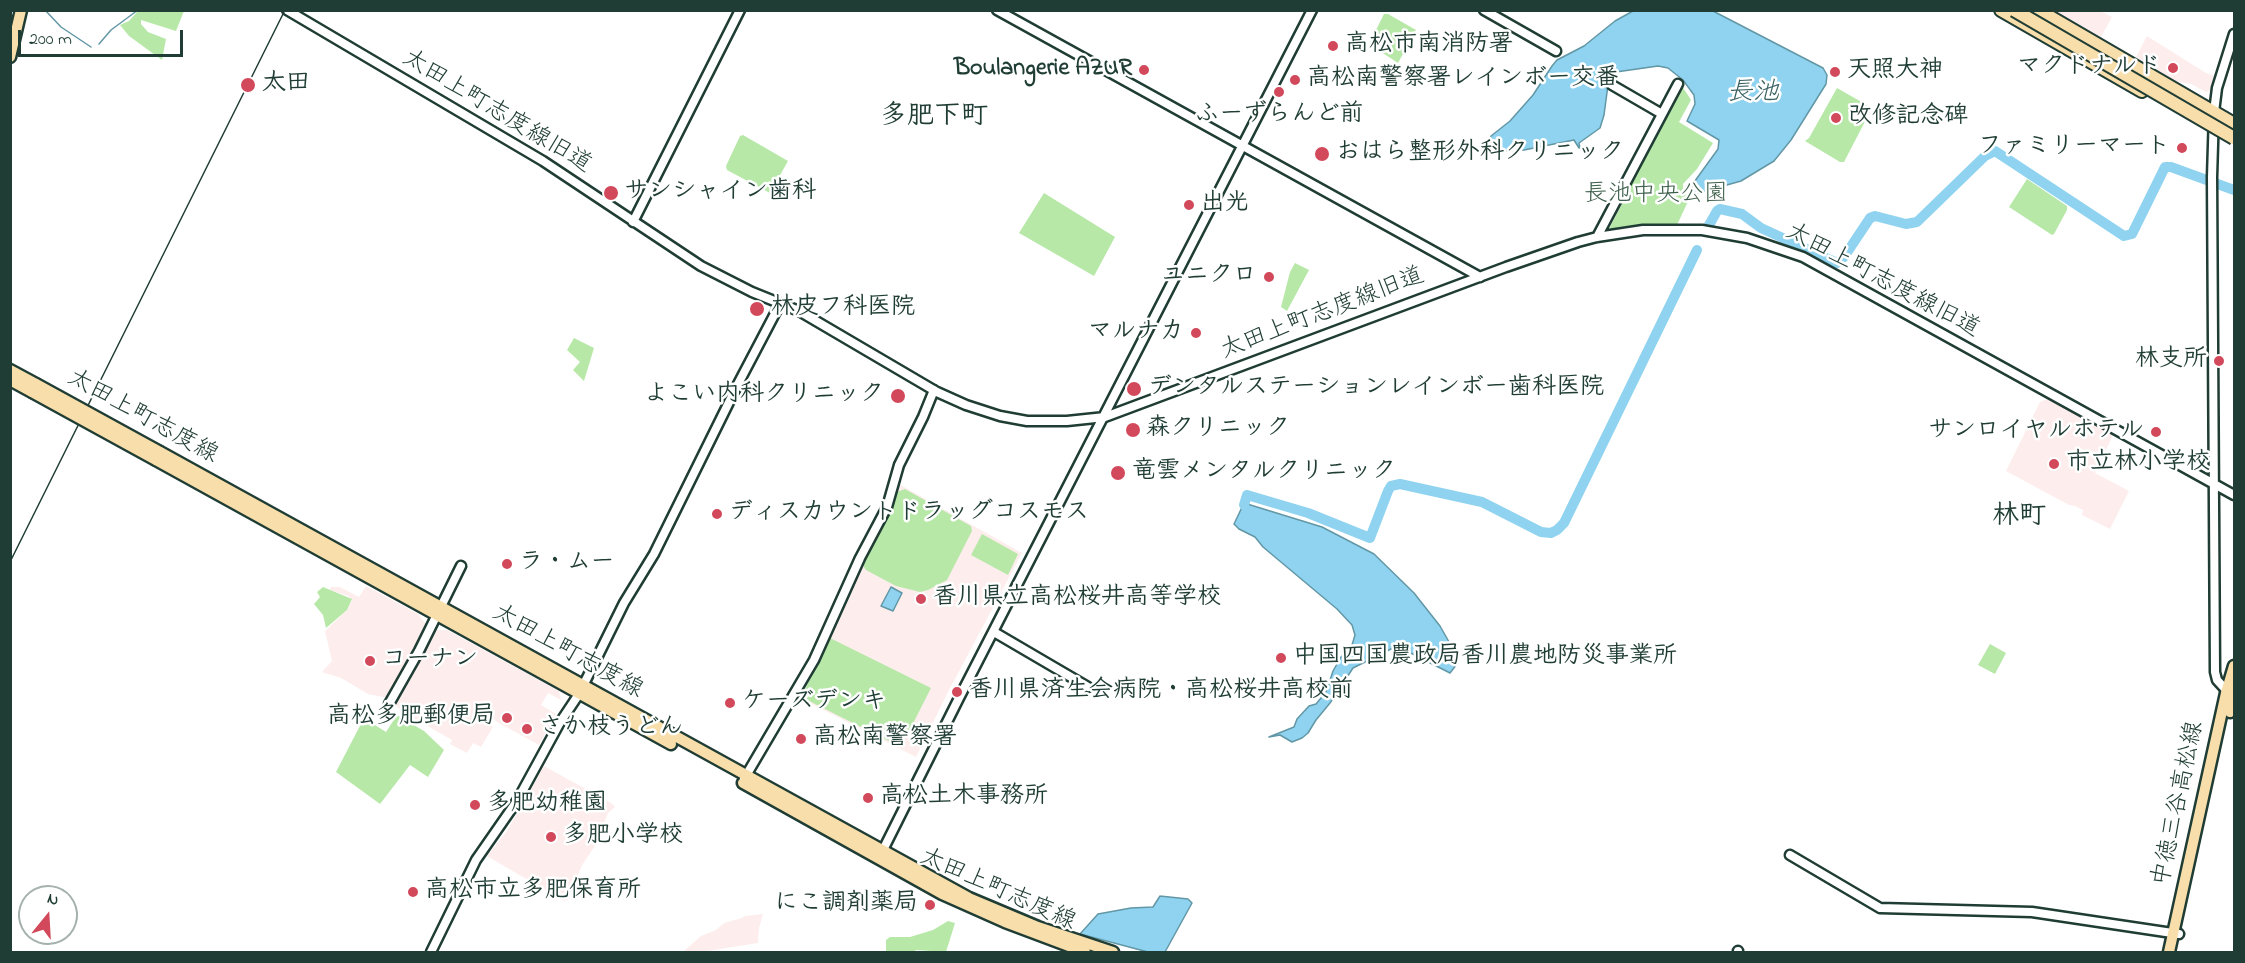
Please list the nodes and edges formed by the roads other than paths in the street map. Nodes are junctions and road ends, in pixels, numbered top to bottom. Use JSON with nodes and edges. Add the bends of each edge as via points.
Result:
{"nodes":[{"id":1,"x":21,"y":10,"type":"edge"},
{"id":2,"x":287,"y":10,"type":"edge"},
{"id":3,"x":740,"y":10,"type":"edge"},
{"id":4,"x":997,"y":10,"type":"edge"},
{"id":5,"x":1312,"y":10,"type":"edge"},
{"id":6,"x":1484,"y":10,"type":"edge"},
{"id":7,"x":2001,"y":10,"type":"edge"},
{"id":8,"x":2014,"y":10,"type":"edge"},
{"id":9,"x":2030,"y":10,"type":"edge"},
{"id":10,"x":2038,"y":10,"type":"edge"},
{"id":11,"x":2235,"y":34,"type":"edge"},
{"id":12,"x":1556,"y":51,"type":"dead end"},
{"id":13,"x":10,"y":57,"type":"edge"},
{"id":14,"x":1678,"y":84,"type":"dead end"},
{"id":15,"x":1612,"y":85,"type":"dead end"},
{"id":16,"x":2214,"y":112,"type":"junction"},
{"id":17,"x":1662,"y":114,"type":"junction"},
{"id":18,"x":2235,"y":124,"type":"edge"},
{"id":19,"x":2235,"y":129,"type":"edge"},
{"id":20,"x":2214,"y":131,"type":"junction"},
{"id":21,"x":2235,"y":138,"type":"edge"},
{"id":22,"x":2235,"y":143,"type":"edge"},
{"id":23,"x":1243,"y":146,"type":"junction"},
{"id":24,"x":633,"y":222,"type":"junction"},
{"id":25,"x":1597,"y":237,"type":"junction"},
{"id":26,"x":1480,"y":277,"type":"junction"},
{"id":27,"x":780,"y":304,"type":"junction"},
{"id":28,"x":10,"y":370,"type":"edge"},
{"id":29,"x":10,"y":380,"type":"edge"},
{"id":30,"x":34,"y":388,"type":"junction"},
{"id":31,"x":934,"y":390,"type":"junction"},
{"id":32,"x":1105,"y":417,"type":"junction"},
{"id":33,"x":2213,"y":482,"type":"junction"},
{"id":34,"x":2235,"y":495,"type":"edge"},
{"id":35,"x":461,"y":566,"type":"dead end"},
{"id":36,"x":439,"y":612,"type":"junction"},
{"id":37,"x":994,"y":632,"type":"junction"},
{"id":38,"x":2235,"y":666,"type":"edge"},
{"id":39,"x":1088,"y":687,"type":"dead end"},
{"id":40,"x":581,"y":690,"type":"junction"},
{"id":41,"x":2231,"y":694,"type":"edge"},
{"id":42,"x":389,"y":705,"type":"dead end"},
{"id":43,"x":744,"y":779,"type":"junction"},
{"id":44,"x":881,"y":855,"type":"junction"},
{"id":45,"x":1790,"y":855,"type":"dead end"},
{"id":46,"x":2176,"y":933,"type":"junction"},
{"id":47,"x":431,"y":952,"type":"edge"},
{"id":48,"x":1085,"y":952,"type":"edge"},
{"id":49,"x":1113,"y":952,"type":"edge"},
{"id":50,"x":2169,"y":952,"type":"edge"},
{"id":51,"x":2175,"y":952,"type":"edge"}],
"edges":[{"from":1,"to":13,"type":"main road"},
{"from":2,"to":24,"type":"street","name":"太田上町志度線旧道","via":[[543,161]]},
{"from":3,"to":24,"type":"street"},
{"from":4,"to":23,"type":"street"},
{"from":5,"to":23,"type":"street"},
{"from":6,"to":12,"type":"street"},
{"from":7,"to":20,"type":"highway"},
{"from":8,"to":21,"type":"highway","bridge":true},
{"from":9,"to":19,"type":"highway"},
{"from":10,"to":16,"type":"highway"},
{"from":11,"to":16,"type":"street","via":[[2217,88]]},
{"from":14,"to":17,"type":"street"},
{"from":15,"to":17,"type":"street"},
{"from":16,"to":18,"type":"highway"},
{"from":16,"to":20,"type":"street"},
{"from":17,"to":25,"type":"street"},
{"from":20,"to":22,"type":"highway"},
{"from":20,"to":33,"type":"street"},
{"from":23,"to":26,"type":"street"},
{"from":23,"to":32,"type":"street"},
{"from":24,"to":27,"type":"street","name":"太田上町志度線旧道","via":[[711,272]]},
{"from":25,"to":26,"type":"street","name":"太田上町志度線旧道"},
{"from":25,"to":33,"type":"street","name":"太田上町志度線旧道","via":[[1643,230],[1702,230],[1747,238],[1803,257]]},
{"from":26,"to":32,"type":"street","name":"太田上町志度線旧道"},
{"from":27,"to":31,"type":"street","name":"太田上町志度線旧道","via":[[799,311]]},
{"from":27,"to":40,"type":"street"},
{"from":28,"to":30,"type":"main road","name":"太田上町志度線"},
{"from":29,"to":30,"type":"main road","name":"太田上町志度線"},
{"from":30,"to":36,"type":"main road","name":"太田上町志度線","bridge":true},
{"from":31,"to":32,"type":"street","name":"太田上町志度線旧道","via":[[966,405],[1027,421]]},
{"from":31,"to":43,"type":"street","via":[[899,465],[887,507],[814,660]]},
{"from":32,"to":37,"type":"street"},
{"from":33,"to":34,"type":"street","name":"太田上町志度線旧道"},
{"from":33,"to":41,"type":"street","via":[[2215,672],[2217,680]]},
{"from":35,"to":36,"type":"street"},
{"from":36,"to":40,"type":"main road","name":"太田上町志度線"},
{"from":36,"to":42,"type":"street"},
{"from":37,"to":39,"type":"street"},
{"from":37,"to":44,"type":"street"},
{"from":38,"to":41,"type":"main road","name":"中徳三谷高松線"},
{"from":40,"to":43,"type":"main road","name":"太田上町志度線"},
{"from":40,"to":47,"type":"street","via":[[517,801],[476,860]]},
{"from":41,"to":46,"type":"main road","name":"中徳三谷高松線"},
{"from":43,"to":44,"type":"main road","name":"太田上町志度線"},
{"from":44,"to":48,"type":"main road","name":"太田上町志度線","via":[[965,905]]},
{"from":44,"to":49,"type":"main road","name":"太田上町志度線","via":[[984,905]]},
{"from":45,"to":46,"type":"street","via":[[1880,908],[2032,912]]},
{"from":46,"to":50,"type":"main road","name":"中徳三谷高松線"},
{"from":46,"to":51,"type":"main road","name":"中徳三谷高松線"}]}
